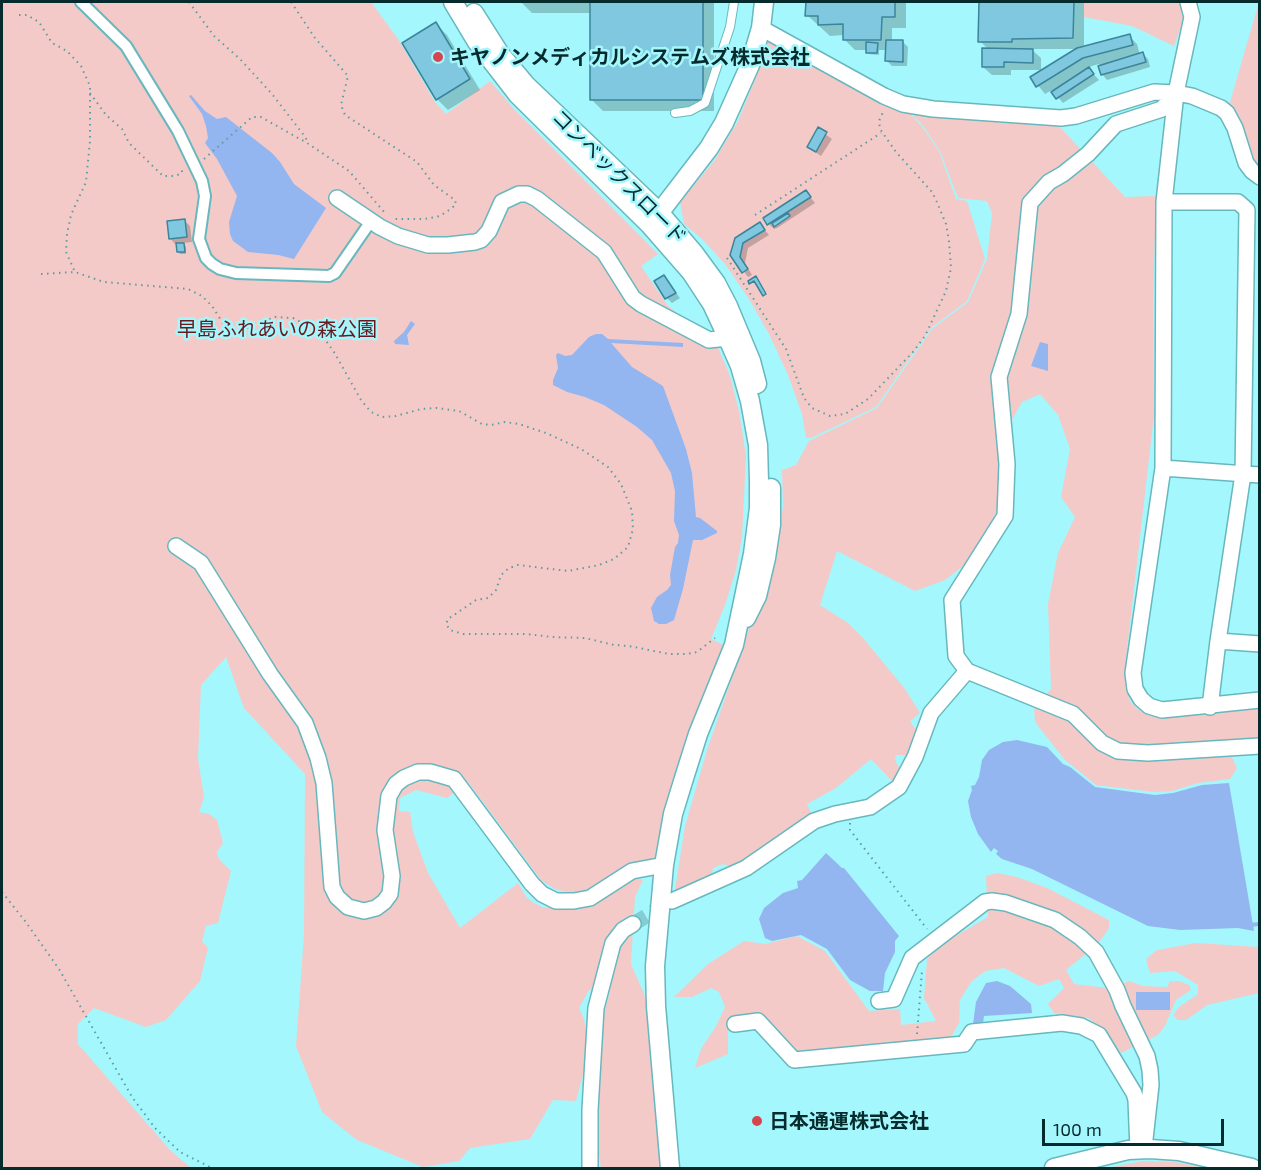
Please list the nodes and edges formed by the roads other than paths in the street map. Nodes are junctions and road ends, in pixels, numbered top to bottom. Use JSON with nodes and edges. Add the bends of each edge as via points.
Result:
{"nodes":[{"id":1,"x":81,"y":2,"type":"edge"},
{"id":2,"x":453,"y":2,"type":"edge"},
{"id":3,"x":467,"y":2,"type":"edge"},
{"id":4,"x":734,"y":2,"type":"edge"},
{"id":5,"x":764,"y":2,"type":"edge"},
{"id":6,"x":1188,"y":2,"type":"edge"},
{"id":7,"x":761,"y":28,"type":"junction"},
{"id":8,"x":1176,"y":93,"type":"junction"},
{"id":9,"x":675,"y":113,"type":"dead end"},
{"id":10,"x":1260,"y":177,"type":"edge"},
{"id":11,"x":337,"y":198,"type":"dead end"},
{"id":12,"x":1164,"y":202,"type":"junction"},
{"id":13,"x":655,"y":219,"type":"junction"},
{"id":14,"x":371,"y":221,"type":"junction"},
{"id":15,"x":1252,"y":309,"type":"edge"},
{"id":16,"x":728,"y":338,"type":"junction"},
{"id":17,"x":1163,"y":468,"type":"junction"},
{"id":18,"x":1243,"y":474,"type":"junction"},
{"id":19,"x":1260,"y":476,"type":"edge"},
{"id":20,"x":176,"y":546,"type":"dead end"},
{"id":21,"x":1218,"y":641,"type":"junction"},
{"id":22,"x":1260,"y":644,"type":"edge"},
{"id":23,"x":734,"y":645,"type":"junction"},
{"id":24,"x":967,"y":670,"type":"junction"},
{"id":25,"x":1260,"y":700,"type":"edge"},
{"id":26,"x":1210,"y":706,"type":"junction"},
{"id":27,"x":1260,"y":746,"type":"edge"},
{"id":28,"x":664,"y":865,"type":"junction"},
{"id":29,"x":672,"y":901,"type":"tunnel mouth"},
{"id":30,"x":633,"y":924,"type":"tunnel mouth"},
{"id":31,"x":879,"y":1001,"type":"dead end"},
{"id":32,"x":735,"y":1024,"type":"dead end"},
{"id":33,"x":1141,"y":1150,"type":"junction"},
{"id":34,"x":1226,"y":1165,"type":"edge"},
{"id":35,"x":590,"y":1168,"type":"edge"},
{"id":36,"x":670,"y":1168,"type":"edge"},
{"id":37,"x":1054,"y":1168,"type":"edge"},
{"id":38,"x":1252,"y":1168,"type":"edge"}],
"edges":[{"from":1,"to":14,"type":"street","via":[[113,32],[167,111],[202,181],[205,196],[201,248],[206,258],[220,269],[329,276]]},
{"from":2,"to":13,"type":"street","name":"コンベックスロード","via":[[482,50],[518,95]]},
{"from":3,"to":13,"type":"street","name":"コンベックスロード","via":[[500,54],[526,85]]},
{"from":4,"to":9,"type":"lane","via":[[705,104]]},
{"from":5,"to":7,"type":"street"},
{"from":6,"to":8,"type":"street","via":[[1192,17]]},
{"from":7,"to":8,"type":"street","via":[[892,99],[933,109],[1060,118],[1154,92]]},
{"from":7,"to":13,"type":"street","via":[[750,65],[724,123]]},
{"from":8,"to":10,"type":"street","via":[[1192,96],[1227,113],[1246,163]]},
{"from":8,"to":12,"type":"street"},
{"from":8,"to":24,"type":"street","via":[[1162,109],[1116,124],[1088,154],[1049,182],[1030,203],[1019,314],[999,377],[1007,464],[1005,516],[952,600],[956,656]]},
{"from":11,"to":14,"type":"street"},
{"from":12,"to":15,"type":"street","via":[[1238,201],[1247,210]]},
{"from":12,"to":17,"type":"street"},
{"from":13,"to":16,"type":"street","via":[[712,304]]},
{"from":13,"to":23,"type":"street","name":"コンベックスロード","via":[[694,253],[716,282],[751,361],[766,420],[771,525],[757,596]]},
{"from":14,"to":16,"type":"street","via":[[401,237],[428,245],[475,243],[489,231],[502,202],[527,194],[604,252],[640,304],[709,340]]},
{"from":15,"to":18,"type":"street"},
{"from":16,"to":23,"type":"street","via":[[750,401],[758,445],[759,482],[753,554]]},
{"from":17,"to":18,"type":"street"},
{"from":17,"to":26,"type":"street","via":[[1133,673],[1135,689],[1149,706],[1162,710]]},
{"from":18,"to":19,"type":"street"},
{"from":18,"to":21,"type":"street"},
{"from":20,"to":28,"type":"street","via":[[201,563],[305,723],[324,783],[332,887],[348,907],[364,911],[376,908],[390,894],[393,876],[385,830],[388,796],[396,784],[418,772],[454,779],[532,884],[556,901],[590,898],[632,871]]},
{"from":21,"to":22,"type":"street"},
{"from":21,"to":26,"type":"street"},
{"from":23,"to":28,"type":"street","via":[[688,765],[673,814]]},
{"from":24,"to":27,"type":"street","via":[[1073,714],[1102,743],[1118,751],[1148,753]]},
{"from":24,"to":29,"type":"street","via":[[931,713],[899,787],[870,807],[814,821],[753,864]]},
{"from":25,"to":26,"type":"street"},
{"from":28,"to":36,"type":"street","via":[[655,966]]},
{"from":30,"to":35,"type":"street","via":[[613,943],[596,1008]]},
{"from":31,"to":33,"type":"street","via":[[894,999],[912,958],[985,902],[1055,920],[1096,952],[1149,1063],[1151,1085]]},
{"from":32,"to":33,"type":"street","via":[[758,1021],[794,1060],[964,1044],[972,1032],[1062,1023],[1092,1030],[1099,1035],[1134,1093]]},
{"from":33,"to":34,"type":"street","via":[[1179,1151]]},
{"from":33,"to":37,"type":"street"},
{"from":34,"to":38,"type":"street"}]}
